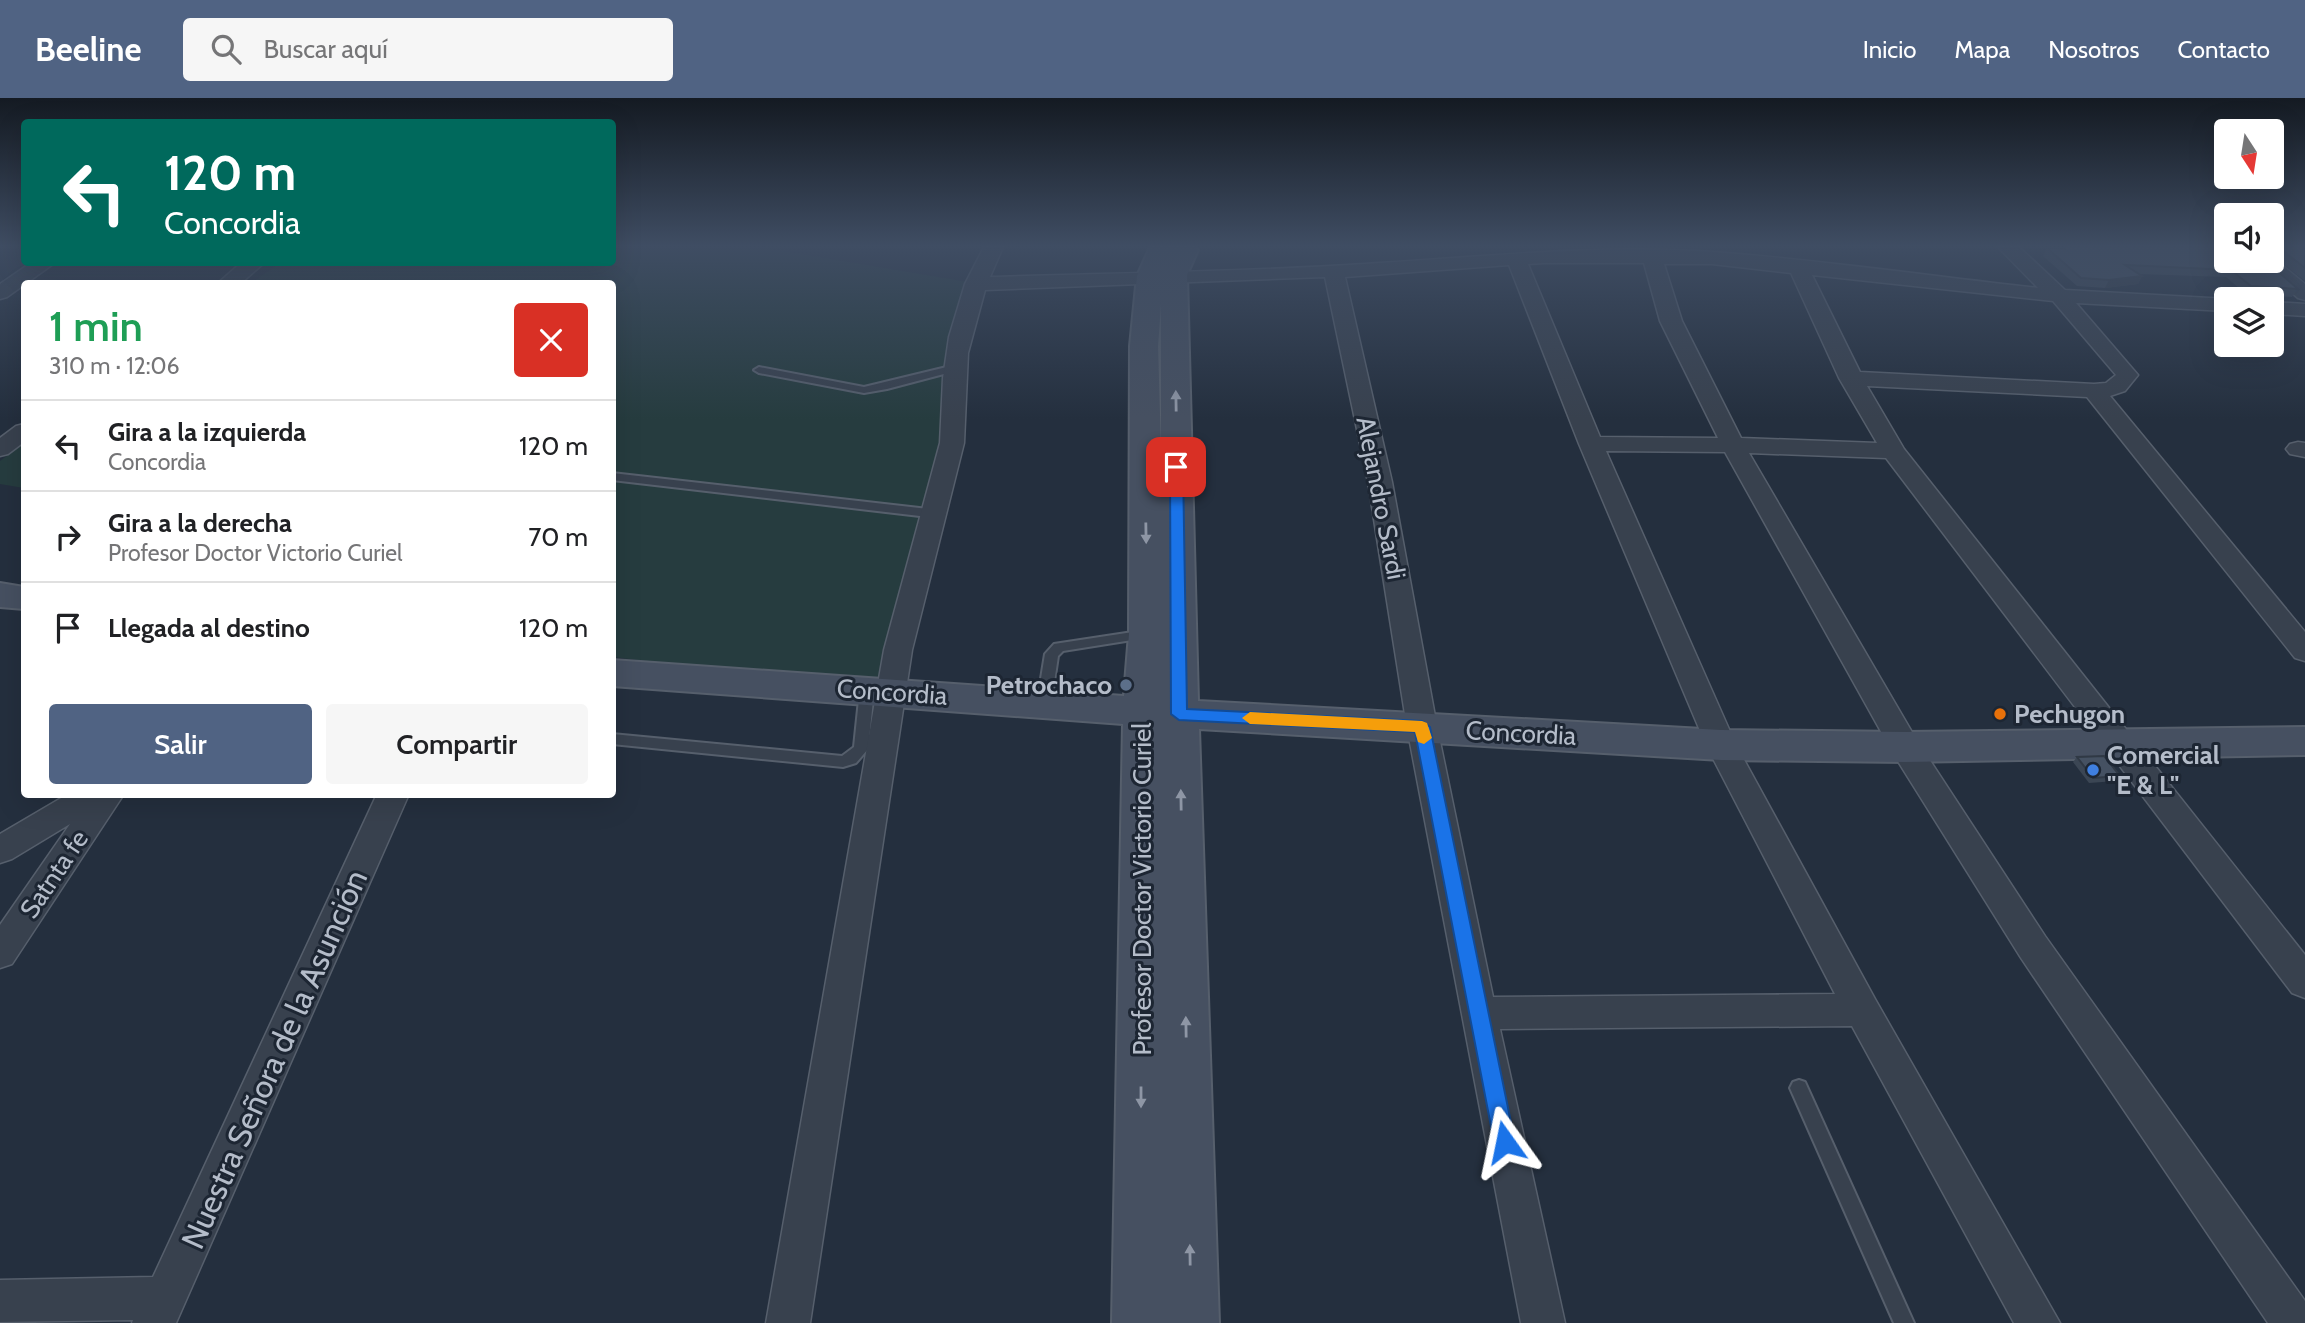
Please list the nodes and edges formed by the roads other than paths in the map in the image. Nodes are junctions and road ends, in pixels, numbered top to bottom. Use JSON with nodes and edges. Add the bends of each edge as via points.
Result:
{"nodes":[{"id":1,"x":970,"y":304,"type":"edge"},
{"id":2,"x":1156,"y":304,"type":"edge"},
{"id":3,"x":1167,"y":304,"type":"edge"},
{"id":4,"x":1341,"y":304,"type":"edge"},
{"id":5,"x":1534,"y":304,"type":"edge"},
{"id":6,"x":1666,"y":304,"type":"edge"},
{"id":7,"x":1814,"y":304,"type":"edge"},
{"id":8,"x":2066,"y":304,"type":"edge"},
{"id":9,"x":2284,"y":309,"type":"edge"},
{"id":10,"x":2305,"y":310,"type":"edge"},
{"id":11,"x":955,"y":368,"type":"junction"},
{"id":12,"x":759,"y":370,"type":"dead end"},
{"id":13,"x":1850,"y":378,"type":"junction"},
{"id":14,"x":2094,"y":391,"type":"junction"},
{"id":15,"x":21,"y":433,"type":"edge"},
{"id":16,"x":1591,"y":444,"type":"junction"},
{"id":17,"x":1733,"y":445,"type":"junction"},
{"id":18,"x":0,"y":449,"type":"edge"},
{"id":19,"x":1893,"y":451,"type":"junction"},
{"id":20,"x":616,"y":476,"type":"edge"},
{"id":21,"x":937,"y":514,"type":"junction"},
{"id":22,"x":0,"y":595,"type":"edge"},
{"id":23,"x":21,"y":598,"type":"edge"},
{"id":24,"x":1147,"y":634,"type":"junction"},
{"id":25,"x":2305,"y":651,"type":"edge"},
{"id":26,"x":616,"y":673,"type":"edge"},
{"id":27,"x":880,"y":691,"type":"junction"},
{"id":28,"x":1044,"y":703,"type":"junction"},
{"id":29,"x":1161,"y":712,"type":"junction"},
{"id":30,"x":1422,"y":727,"type":"junction"},
{"id":31,"x":616,"y":739,"type":"edge"},
{"id":32,"x":2305,"y":741,"type":"edge"},
{"id":33,"x":2122,"y":743,"type":"junction"},
{"id":34,"x":1721,"y":745,"type":"junction"},
{"id":35,"x":1905,"y":747,"type":"junction"},
{"id":36,"x":88,"y":798,"type":"edge"},
{"id":37,"x":105,"y":798,"type":"edge"},
{"id":38,"x":391,"y":798,"type":"edge"},
{"id":39,"x":0,"y":850,"type":"edge"},
{"id":40,"x":0,"y":953,"type":"edge"},
{"id":41,"x":2305,"y":982,"type":"edge"},
{"id":42,"x":1862,"y":1010,"type":"junction"},
{"id":43,"x":1478,"y":1013,"type":"junction"},
{"id":44,"x":1799,"y":1088,"type":"dead end"},
{"id":45,"x":0,"y":1301,"type":"edge"},
{"id":46,"x":160,"y":1310,"type":"edge"},
{"id":47,"x":2291,"y":1322,"type":"edge"},
{"id":48,"x":788,"y":1323,"type":"edge"},
{"id":49,"x":1139,"y":1323,"type":"edge"},
{"id":50,"x":1191,"y":1323,"type":"edge"},
{"id":51,"x":1543,"y":1323,"type":"edge"},
{"id":52,"x":1904,"y":1323,"type":"edge"},
{"id":53,"x":2038,"y":1323,"type":"edge"}],
"edges":[{"from":1,"to":11,"type":"street"},
{"from":2,"to":24,"type":"main road","name":"Profesor Doctor Victorio Curiel","one_way":true,"via":[[1144,346]]},
{"from":29,"to":3,"type":"main road","name":"Profesor Doctor Victorio Curiel","one_way":true},
{"from":4,"to":30,"type":"street","name":"Alejandro Sardi","via":[[1380,482]]},
{"from":5,"to":16,"type":"street"},
{"from":6,"to":17,"type":"street"},
{"from":7,"to":13,"type":"street"},
{"from":8,"to":14,"type":"street","via":[[2127,375],[2117,388]]},
{"from":9,"to":10,"type":"street"},
{"from":11,"to":12,"type":"lane","via":[[864,390]]},
{"from":11,"to":21,"type":"street","via":[[954,430]]},
{"from":13,"to":14,"type":"street"},
{"from":13,"to":19,"type":"street"},
{"from":14,"to":25,"type":"street"},
{"from":15,"to":18,"type":"street"},
{"from":16,"to":17,"type":"street"},
{"from":16,"to":34,"type":"street"},
{"from":17,"to":19,"type":"street"},
{"from":17,"to":35,"type":"street"},
{"from":19,"to":33,"type":"street"},
{"from":20,"to":21,"type":"lane"},
{"from":21,"to":27,"type":"street","via":[[898,650]]},
{"from":22,"to":23,"type":"main road"},
{"from":24,"to":28,"type":"lane","via":[[1059,646],[1052,654]]},
{"from":24,"to":29,"type":"main road","name":"Profesor Doctor Victorio Curiel"},
{"from":26,"to":27,"type":"main road","name":"Concordia"},
{"from":27,"to":28,"type":"main road","name":"Concordia"},
{"from":27,"to":31,"type":"lane","via":[[861,748],[843,762]]},
{"from":27,"to":48,"type":"street"},
{"from":28,"to":29,"type":"main road","name":"Concordia"},
{"from":29,"to":30,"type":"main road","name":"Concordia"},
{"from":29,"to":49,"type":"main road","name":"Profesor Doctor Victorio Curiel","one_way":true},
{"from":50,"to":29,"type":"main road","name":"Profesor Doctor Victorio Curiel","one_way":true},
{"from":30,"to":34,"type":"main road","name":"Concordia"},
{"from":30,"to":43,"type":"street","name":"Alejandro Sardi"},
{"from":32,"to":33,"type":"main road","name":"Concordia"},
{"from":33,"to":35,"type":"main road","name":"Concordia"},
{"from":33,"to":41,"type":"street"},
{"from":34,"to":35,"type":"main road","name":"Concordia"},
{"from":34,"to":42,"type":"street"},
{"from":35,"to":47,"type":"street","via":[[2033,947]]},
{"from":36,"to":39,"type":"street"},
{"from":37,"to":40,"type":"street","name":"Satnta fe"},
{"from":38,"to":46,"type":"street","name":"Nuestra Señora de la Asunción"},
{"from":42,"to":43,"type":"street"},
{"from":42,"to":53,"type":"street"},
{"from":43,"to":51,"type":"street","name":"Alejandro Sardi"},
{"from":44,"to":52,"type":"lane"},
{"from":45,"to":46,"type":"street"}]}
